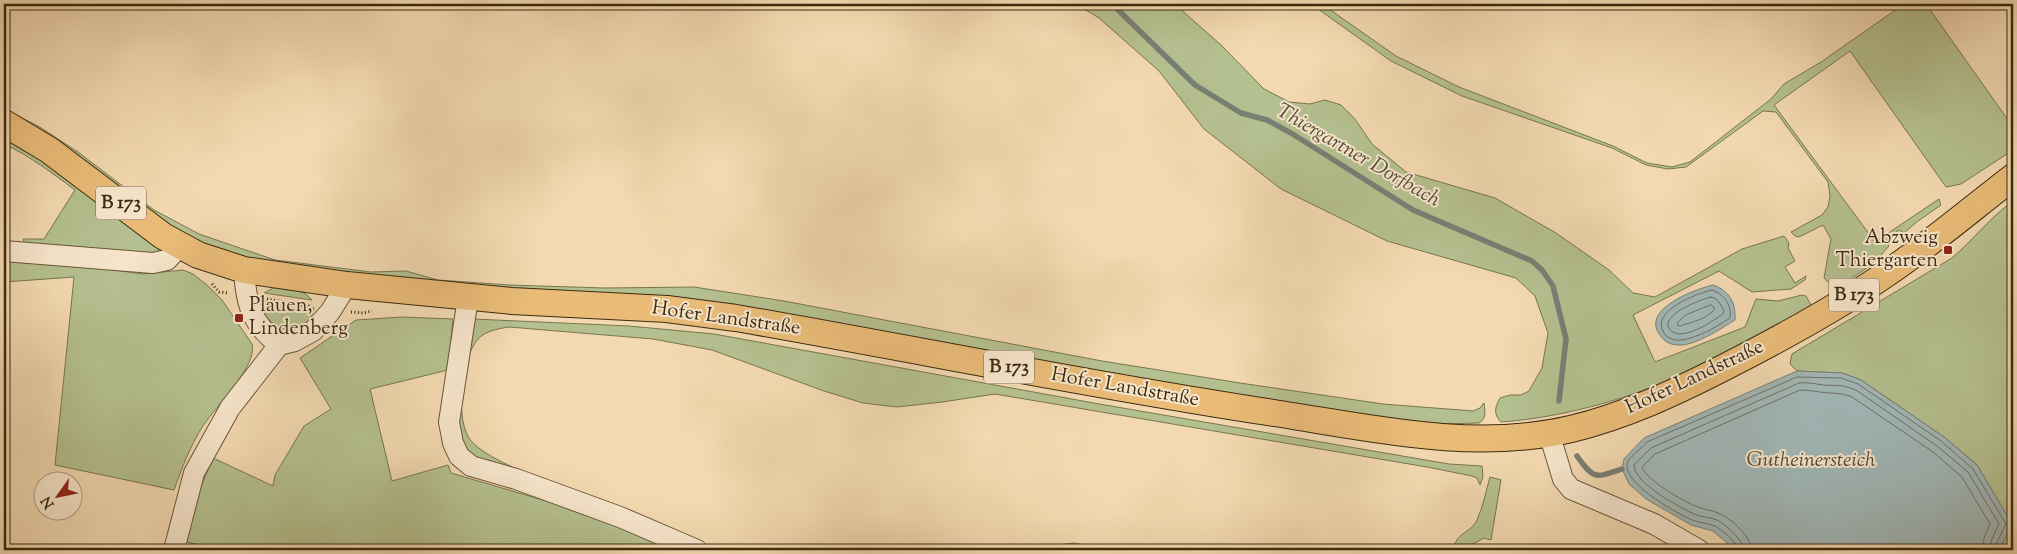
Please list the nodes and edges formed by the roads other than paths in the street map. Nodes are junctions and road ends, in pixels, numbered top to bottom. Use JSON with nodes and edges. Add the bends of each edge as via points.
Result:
{"nodes":[{"id":1,"x":4,"y":123,"type":"edge"},
{"id":2,"x":2013,"y":177,"type":"edge"},
{"id":3,"x":180,"y":246,"type":"junction"},
{"id":4,"x":4,"y":251,"type":"edge"},
{"id":5,"x":244,"y":270,"type":"junction"},
{"id":6,"x":346,"y":286,"type":"junction"},
{"id":7,"x":468,"y":298,"type":"junction"},
{"id":8,"x":279,"y":345,"type":"junction"},
{"id":9,"x":1549,"y":433,"type":"junction"},
{"id":10,"x":174,"y":550,"type":"edge"},
{"id":11,"x":697,"y":550,"type":"edge"},
{"id":12,"x":1700,"y":550,"type":"edge"}],
"edges":[{"from":1,"to":3,"type":"main road","name":"Hofer Landstraße","number":"B 173","via":[[49,150]]},
{"from":2,"to":9,"type":"main road","name":"Hofer Landstraße","number":"B 173","via":[[1885,274],[1834,308],[1658,399],[1602,420]]},
{"from":3,"to":4,"type":"street","via":[[168,260],[153,263]]},
{"from":3,"to":5,"type":"main road","name":"Hofer Landstraße","number":"B 173"},
{"from":5,"to":6,"type":"main road","name":"Hofer Landstraße","number":"B 173"},
{"from":5,"to":8,"type":"street","via":[[251,313],[262,330]]},
{"from":6,"to":7,"type":"main road","name":"Hofer Landstraße","number":"B 173"},
{"from":6,"to":8,"type":"street","via":[[313,331]]},
{"from":7,"to":9,"type":"main road","name":"Hofer Landstraße","number":"B 173","via":[[666,309],[736,318],[1198,402],[1410,434],[1502,438]]},
{"from":7,"to":11,"type":"street","via":[[449,422],[459,456],[471,466],[620,517]]},
{"from":8,"to":10,"type":"street","via":[[230,408],[194,473]]},
{"from":9,"to":12,"type":"street","via":[[1561,472],[1571,488],[1654,524]]}]}
